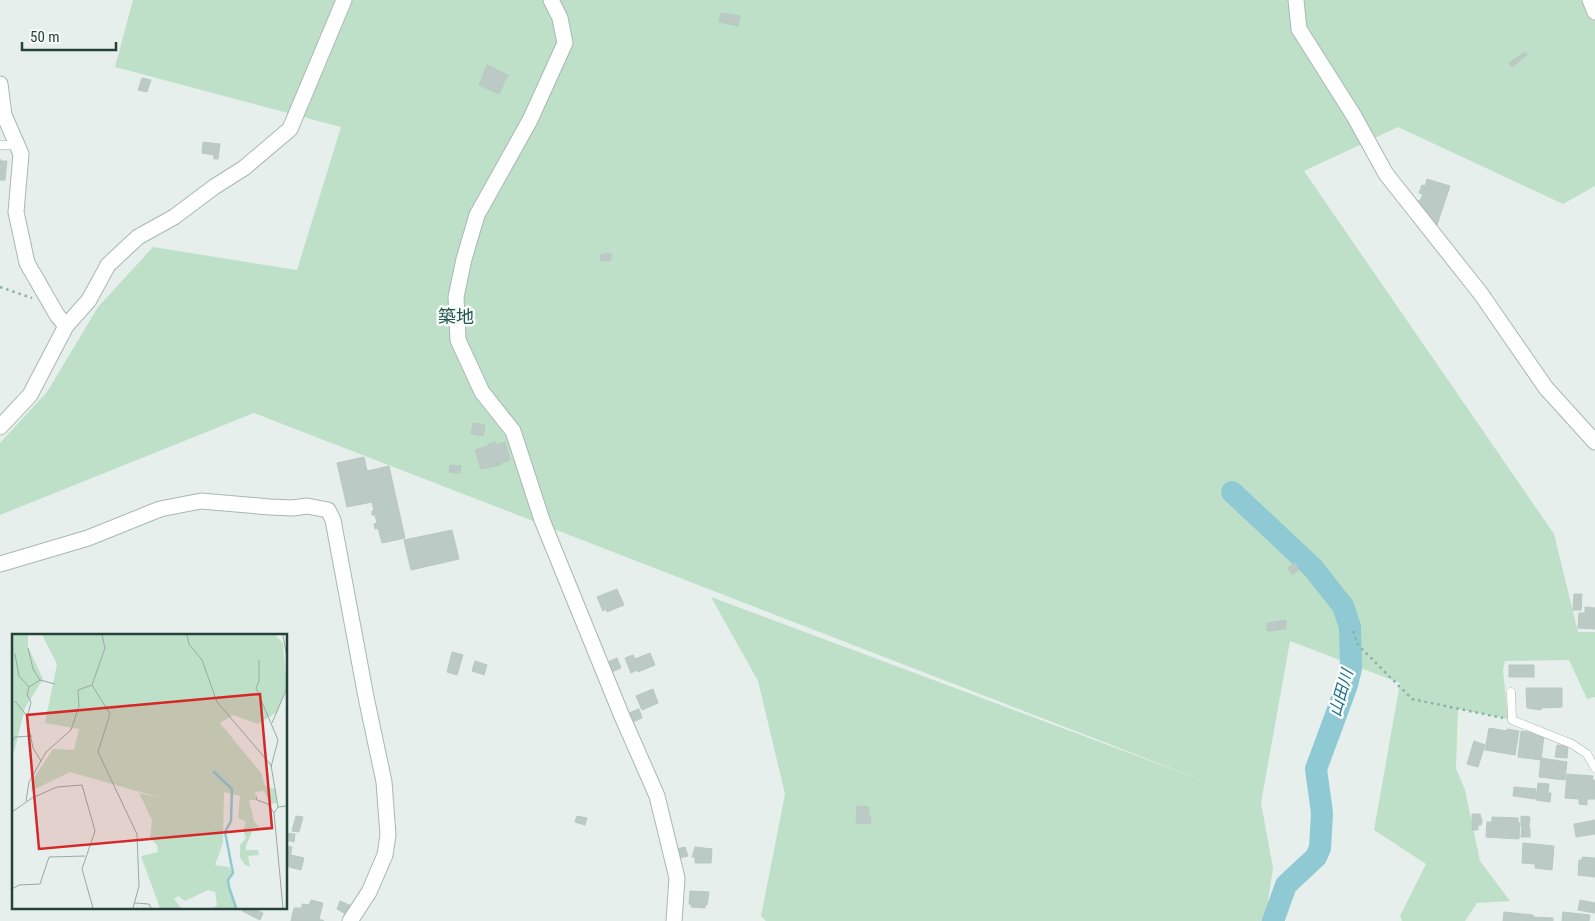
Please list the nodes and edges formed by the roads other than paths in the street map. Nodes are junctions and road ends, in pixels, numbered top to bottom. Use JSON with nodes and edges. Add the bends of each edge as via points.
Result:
{"nodes":[{"id":1,"x":344,"y":0,"type":"edge"},
{"id":2,"x":551,"y":0,"type":"edge"},
{"id":3,"x":1296,"y":0,"type":"edge"},
{"id":4,"x":1590,"y":0,"type":"edge"},
{"id":5,"x":1595,"y":12,"type":"edge"},
{"id":6,"x":0,"y":84,"type":"edge"},
{"id":7,"x":0,"y":145,"type":"edge"},
{"id":8,"x":17,"y":145,"type":"junction"},
{"id":9,"x":66,"y":326,"type":"junction"},
{"id":10,"x":0,"y":427,"type":"edge"},
{"id":11,"x":1595,"y":442,"type":"edge"},
{"id":12,"x":0,"y":564,"type":"edge"},
{"id":13,"x":1511,"y":692,"type":"dead end"},
{"id":14,"x":1595,"y":768,"type":"edge"},
{"id":15,"x":350,"y":921,"type":"edge"},
{"id":16,"x":674,"y":921,"type":"edge"}],
"edges":[{"from":1,"to":9,"type":"street","via":[[290,129],[244,168],[174,217],[138,237],[108,266],[89,300]]},
{"from":2,"to":16,"type":"street","via":[[560,18],[564,44],[530,120],[477,215],[456,297],[458,340],[482,392],[513,431],[542,520],[658,796],[677,878]]},
{"from":3,"to":11,"type":"street","via":[[1299,29],[1386,174],[1481,294],[1546,388]]},
{"from":4,"to":5,"type":"street"},
{"from":6,"to":8,"type":"street","via":[[4,115]]},
{"from":7,"to":8,"type":"lane"},
{"from":8,"to":9,"type":"street","via":[[21,154],[16,212],[27,263]]},
{"from":9,"to":10,"type":"street","via":[[30,395]]},
{"from":12,"to":15,"type":"street","via":[[88,538],[160,509],[201,501],[270,507],[307,506],[328,510],[333,520],[384,782],[388,835],[385,856],[369,892]]},
{"from":13,"to":14,"type":"lane","via":[[1512,720],[1578,748],[1588,754]]}]}
